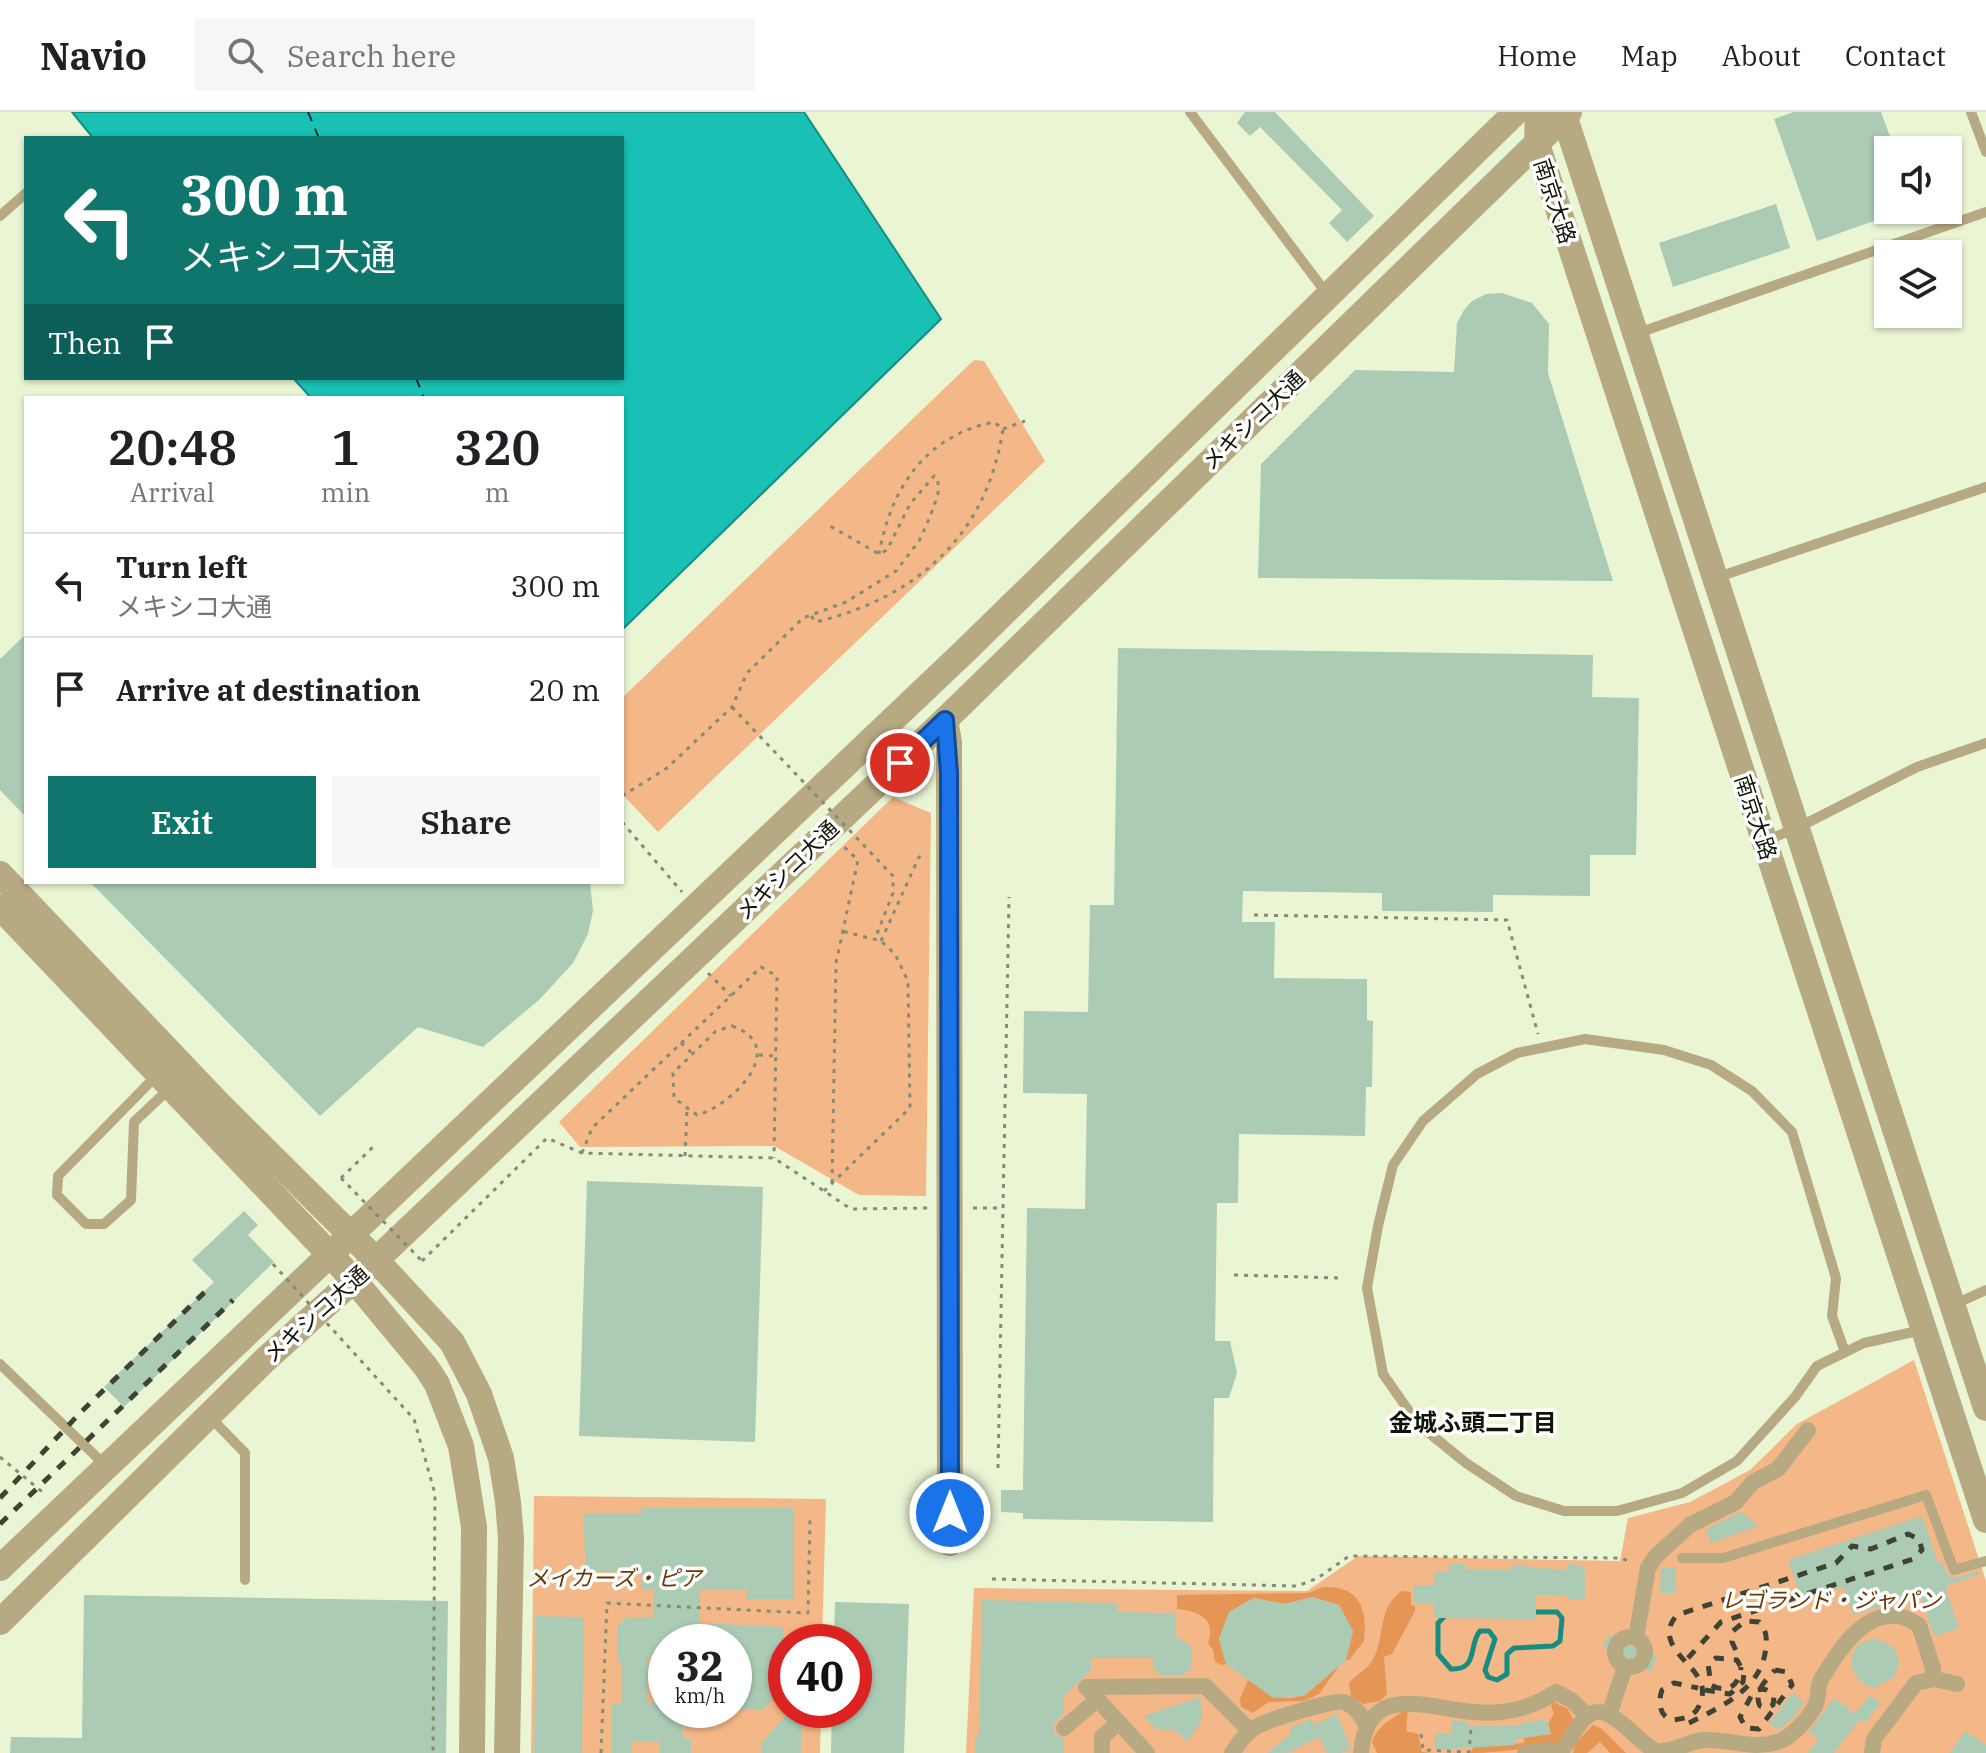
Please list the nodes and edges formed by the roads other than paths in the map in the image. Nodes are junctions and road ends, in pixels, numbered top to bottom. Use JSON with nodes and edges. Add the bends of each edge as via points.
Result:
{"nodes":[{"id":1,"x":1190,"y":112,"type":"edge"},
{"id":2,"x":1516,"y":112,"type":"edge"},
{"id":3,"x":1538,"y":112,"type":"edge"},
{"id":4,"x":1971,"y":112,"type":"edge"},
{"id":5,"x":1566,"y":113,"type":"edge"},
{"id":6,"x":1537,"y":144,"type":"junction"},
{"id":7,"x":1986,"y":152,"type":"edge"},
{"id":8,"x":24,"y":195,"type":"edge"},
{"id":9,"x":1986,"y":212,"type":"edge"},
{"id":10,"x":0,"y":216,"type":"edge"},
{"id":11,"x":1328,"y":295,"type":"junction"},
{"id":12,"x":1638,"y":333,"type":"junction"},
{"id":13,"x":1986,"y":487,"type":"edge"},
{"id":14,"x":1715,"y":578,"type":"junction"},
{"id":15,"x":945,"y":720,"type":"junction"},
{"id":16,"x":1986,"y":743,"type":"edge"},
{"id":17,"x":1797,"y":828,"type":"junction"},
{"id":18,"x":1764,"y":841,"type":"junction"},
{"id":19,"x":0,"y":874,"type":"edge"},
{"id":20,"x":0,"y":907,"type":"edge"},
{"id":21,"x":164,"y":1081,"type":"junction"},
{"id":22,"x":351,"y":1237,"type":"junction"},
{"id":23,"x":329,"y":1254,"type":"junction"},
{"id":24,"x":376,"y":1260,"type":"junction"},
{"id":25,"x":353,"y":1279,"type":"junction"},
{"id":26,"x":1986,"y":1290,"type":"edge"},
{"id":27,"x":1953,"y":1304,"type":"junction"},
{"id":28,"x":1924,"y":1330,"type":"junction"},
{"id":29,"x":1845,"y":1352,"type":"junction"},
{"id":30,"x":0,"y":1364,"type":"edge"},
{"id":31,"x":1986,"y":1408,"type":"edge"},
{"id":32,"x":208,"y":1416,"type":"junction"},
{"id":33,"x":1808,"y":1430,"type":"dead end"},
{"id":34,"x":108,"y":1468,"type":"junction"},
{"id":35,"x":1986,"y":1520,"type":"edge"},
{"id":36,"x":950,"y":1543,"type":"dead end"},
{"id":37,"x":1682,"y":1558,"type":"dead end"},
{"id":38,"x":1986,"y":1561,"type":"edge"},
{"id":39,"x":0,"y":1568,"type":"edge"},
{"id":40,"x":245,"y":1580,"type":"dead end"},
{"id":41,"x":0,"y":1622,"type":"edge"},
{"id":42,"x":1932,"y":1679,"type":"junction"},
{"id":43,"x":1957,"y":1684,"type":"dead end"},
{"id":44,"x":1098,"y":1699,"type":"junction"},
{"id":45,"x":1609,"y":1715,"type":"junction"},
{"id":46,"x":1588,"y":1716,"type":"junction"},
{"id":47,"x":1119,"y":1722,"type":"junction"},
{"id":48,"x":1366,"y":1724,"type":"junction"},
{"id":49,"x":1064,"y":1728,"type":"dead end"},
{"id":50,"x":1250,"y":1731,"type":"junction"},
{"id":51,"x":472,"y":1753,"type":"edge"},
{"id":52,"x":507,"y":1753,"type":"edge"},
{"id":53,"x":1102,"y":1753,"type":"edge"},
{"id":54,"x":1147,"y":1753,"type":"edge"},
{"id":55,"x":1232,"y":1753,"type":"edge"},
{"id":56,"x":1361,"y":1753,"type":"edge"},
{"id":57,"x":1525,"y":1753,"type":"edge"},
{"id":58,"x":1558,"y":1753,"type":"edge"},
{"id":59,"x":1872,"y":1753,"type":"edge"}],
"edges":[{"from":1,"to":11,"type":"lane"},
{"from":2,"to":11,"type":"street","name":"メキシコ大通"},
{"from":3,"to":6,"type":"street","name":"南京大路"},
{"from":4,"to":7,"type":"lane"},
{"from":5,"to":6,"type":"street","name":"メキシコ大通"},
{"from":5,"to":12,"type":"street","name":"南京大路"},
{"from":6,"to":15,"type":"street","name":"メキシコ大通"},
{"from":6,"to":18,"type":"street","name":"南京大路"},
{"from":8,"to":10,"type":"lane"},
{"from":9,"to":12,"type":"lane"},
{"from":11,"to":22,"type":"street","name":"メキシコ大通","via":[[966,650]]},
{"from":12,"to":14,"type":"street","name":"南京大路"},
{"from":13,"to":14,"type":"lane"},
{"from":14,"to":17,"type":"street","name":"南京大路"},
{"from":15,"to":24,"type":"street","name":"メキシコ大通"},
{"from":15,"to":36,"type":"street"},
{"from":16,"to":17,"type":"lane","via":[[1917,767]]},
{"from":17,"to":18,"type":"lane"},
{"from":17,"to":27,"type":"street","name":"南京大路"},
{"from":18,"to":28,"type":"street","name":"南京大路"},
{"from":19,"to":22,"type":"street"},
{"from":20,"to":21,"type":"street"},
{"from":21,"to":21,"type":"lane","via":[[134,1122],[131,1200],[104,1224],[86,1224],[57,1195],[58,1176]]},
{"from":21,"to":23,"type":"street"},
{"from":22,"to":23,"type":"street","name":"メキシコ大通"},
{"from":22,"to":24,"type":"street"},
{"from":23,"to":25,"type":"street"},
{"from":23,"to":34,"type":"street","name":"メキシコ大通"},
{"from":24,"to":25,"type":"street","name":"メキシコ大通"},
{"from":24,"to":52,"type":"street","via":[[452,1342],[479,1394],[501,1458],[511,1538]]},
{"from":25,"to":32,"type":"street","name":"メキシコ大通"},
{"from":25,"to":51,"type":"street","via":[[437,1384],[461,1446],[474,1527]]},
{"from":26,"to":27,"type":"lane"},
{"from":27,"to":31,"type":"street","name":"南京大路"},
{"from":28,"to":29,"type":"lane"},
{"from":28,"to":35,"type":"street","name":"南京大路"},
{"from":29,"to":29,"type":"lane","via":[[1817,1366],[1737,1461],[1682,1493],[1617,1511],[1564,1511],[1516,1496],[1418,1424],[1383,1374],[1367,1288],[1393,1165],[1423,1121],[1477,1074],[1517,1053],[1585,1039],[1664,1050],[1711,1065],[1752,1091],[1792,1132],[1836,1278],[1832,1316]]},
{"from":30,"to":34,"type":"lane"},
{"from":32,"to":40,"type":"lane","via":[[245,1453]]},
{"from":32,"to":41,"type":"street","name":"メキシコ大通"},
{"from":33,"to":45,"type":"street","via":[[1778,1469],[1753,1482],[1736,1502],[1690,1525],[1656,1556],[1648,1568],[1636,1638],[1624,1638],[1617,1646],[1617,1660],[1625,1667]]},
{"from":34,"to":39,"type":"street","name":"メキシコ大通"},
{"from":37,"to":38,"type":"lane","via":[[1723,1558],[1926,1495],[1954,1570]]},
{"from":42,"to":43,"type":"street"},
{"from":42,"to":45,"type":"street","via":[[1919,1625],[1899,1615],[1871,1622],[1847,1643],[1819,1683],[1816,1703],[1780,1742],[1751,1746],[1703,1740],[1659,1751]]},
{"from":42,"to":59,"type":"street","via":[[1911,1688],[1874,1739]]},
{"from":44,"to":47,"type":"street"},
{"from":44,"to":49,"type":"street"},
{"from":44,"to":50,"type":"street","via":[[1086,1687],[1205,1686]]},
{"from":45,"to":46,"type":"street"},
{"from":46,"to":48,"type":"street","via":[[1556,1692],[1515,1711],[1396,1705]]},
{"from":46,"to":58,"type":"street"},
{"from":47,"to":53,"type":"street","via":[[1102,1737]]},
{"from":47,"to":54,"type":"street"},
{"from":48,"to":50,"type":"street","via":[[1358,1711],[1338,1701],[1273,1718]]},
{"from":48,"to":56,"type":"street"},
{"from":50,"to":55,"type":"street"},
{"from":57,"to":58,"type":"street"}]}
